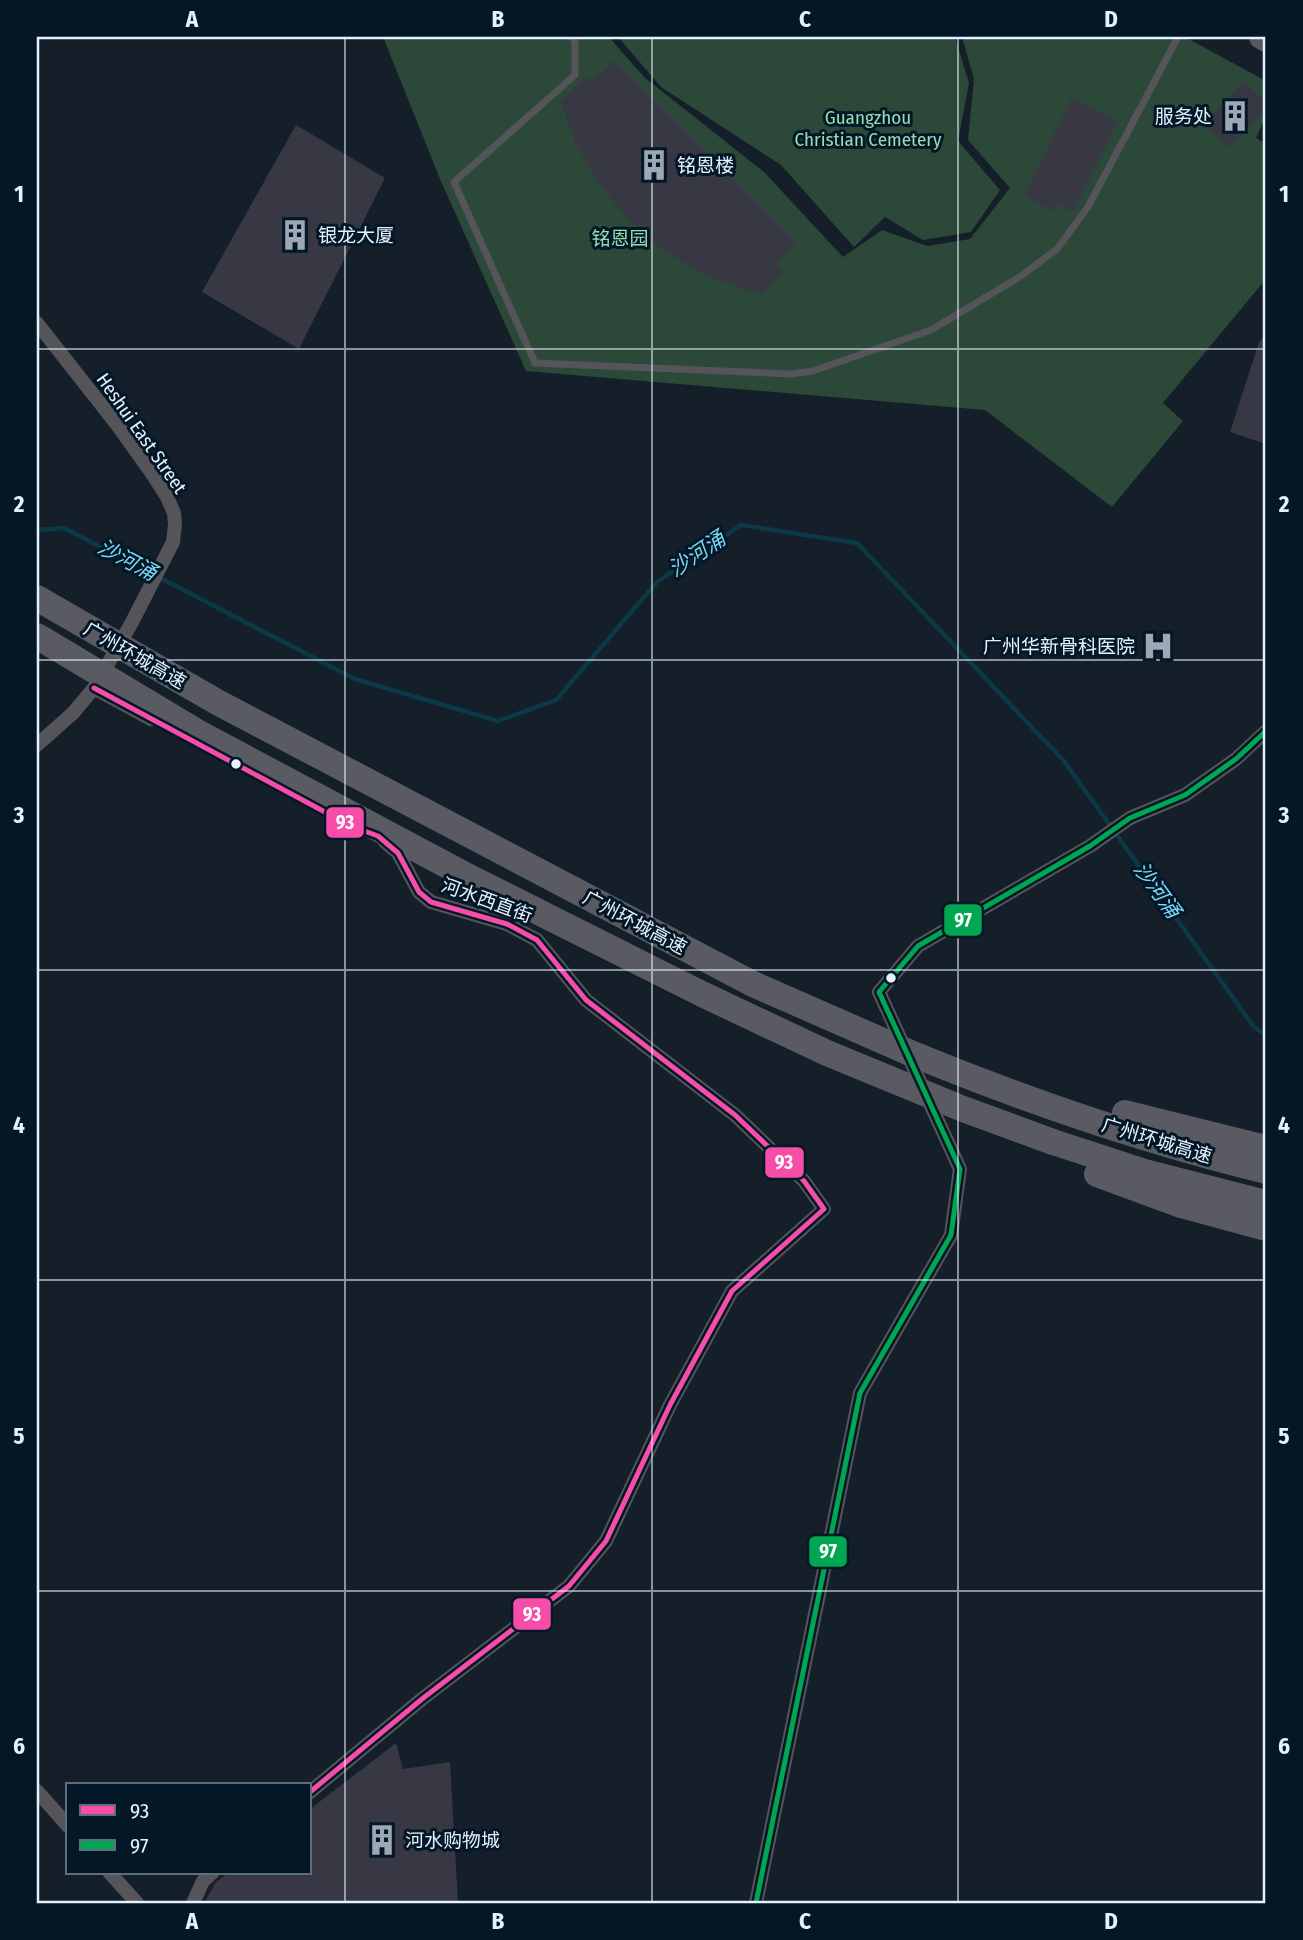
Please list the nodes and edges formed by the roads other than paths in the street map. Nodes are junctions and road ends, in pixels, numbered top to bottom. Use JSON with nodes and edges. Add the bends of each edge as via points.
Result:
{"nodes":[{"id":1,"x":572,"y":37,"type":"edge"},
{"id":2,"x":1178,"y":37,"type":"edge"},
{"id":3,"x":1261,"y":37,"type":"edge"},
{"id":4,"x":1266,"y":40,"type":"edge"},
{"id":5,"x":37,"y":323,"type":"edge"},
{"id":6,"x":37,"y":597,"type":"edge"},
{"id":7,"x":37,"y":636,"type":"edge"},
{"id":8,"x":94,"y":688,"type":"junction"},
{"id":9,"x":1266,"y":731,"type":"edge"},
{"id":10,"x":37,"y":745,"type":"edge"},
{"id":11,"x":908,"y":1052,"type":"junction"},
{"id":12,"x":879,"y":1076,"type":"junction"},
{"id":13,"x":1266,"y":1148,"type":"edge"},
{"id":14,"x":1266,"y":1171,"type":"edge"},
{"id":15,"x":1266,"y":1203,"type":"edge"},
{"id":16,"x":1266,"y":1228,"type":"edge"},
{"id":17,"x":312,"y":1790,"type":"edge"},
{"id":18,"x":37,"y":1791,"type":"edge"},
{"id":19,"x":66,"y":1824,"type":"edge"},
{"id":20,"x":111,"y":1874,"type":"edge"},
{"id":21,"x":211,"y":1874,"type":"edge"},
{"id":22,"x":137,"y":1903,"type":"edge"},
{"id":23,"x":193,"y":1903,"type":"edge"},
{"id":24,"x":756,"y":1903,"type":"edge"}],
"edges":[{"from":1,"to":2,"type":"lane","via":[[575,75],[454,182],[535,363],[791,374],[813,371],[931,331],[1057,249],[1088,207]]},
{"from":3,"to":4,"type":"highway"},
{"from":5,"to":8,"type":"street","name":"Heshui East Street","via":[[118,426],[174,513],[173,542]]},
{"from":6,"to":11,"type":"highway","name":"广州环城高速","bridge":true,"via":[[217,702],[741,977]]},
{"from":7,"to":12,"type":"highway","name":"广州环城高速","bridge":true,"via":[[197,732],[467,876],[702,994]]},
{"from":8,"to":10,"type":"street","name":"Heshui East Street"},
{"from":8,"to":17,"type":"street","name":"河水西直街","via":[[351,826],[378,836],[398,853],[419,892],[431,902],[507,924],[537,940],[586,1000],[735,1115],[804,1181],[824,1209],[732,1291],[670,1405],[606,1541],[569,1587]]},
{"from":9,"to":24,"type":"street","via":[[1185,795],[1130,818],[918,946],[879,992],[960,1169],[951,1235],[860,1393]]},
{"from":11,"to":13,"type":"highway","via":[[978,1075]]},
{"from":11,"to":14,"type":"highway","name":"广州环城高速","via":[[1066,1112]]},
{"from":12,"to":15,"type":"highway","name":"广州环城高速","bridge":true,"via":[[1065,1146]]},
{"from":12,"to":16,"type":"highway","bridge":true,"via":[[1098,1174],[1181,1205]]},
{"from":18,"to":19,"type":"street"},
{"from":20,"to":22,"type":"street"},
{"from":21,"to":23,"type":"street","via":[[202,1881]]}]}
